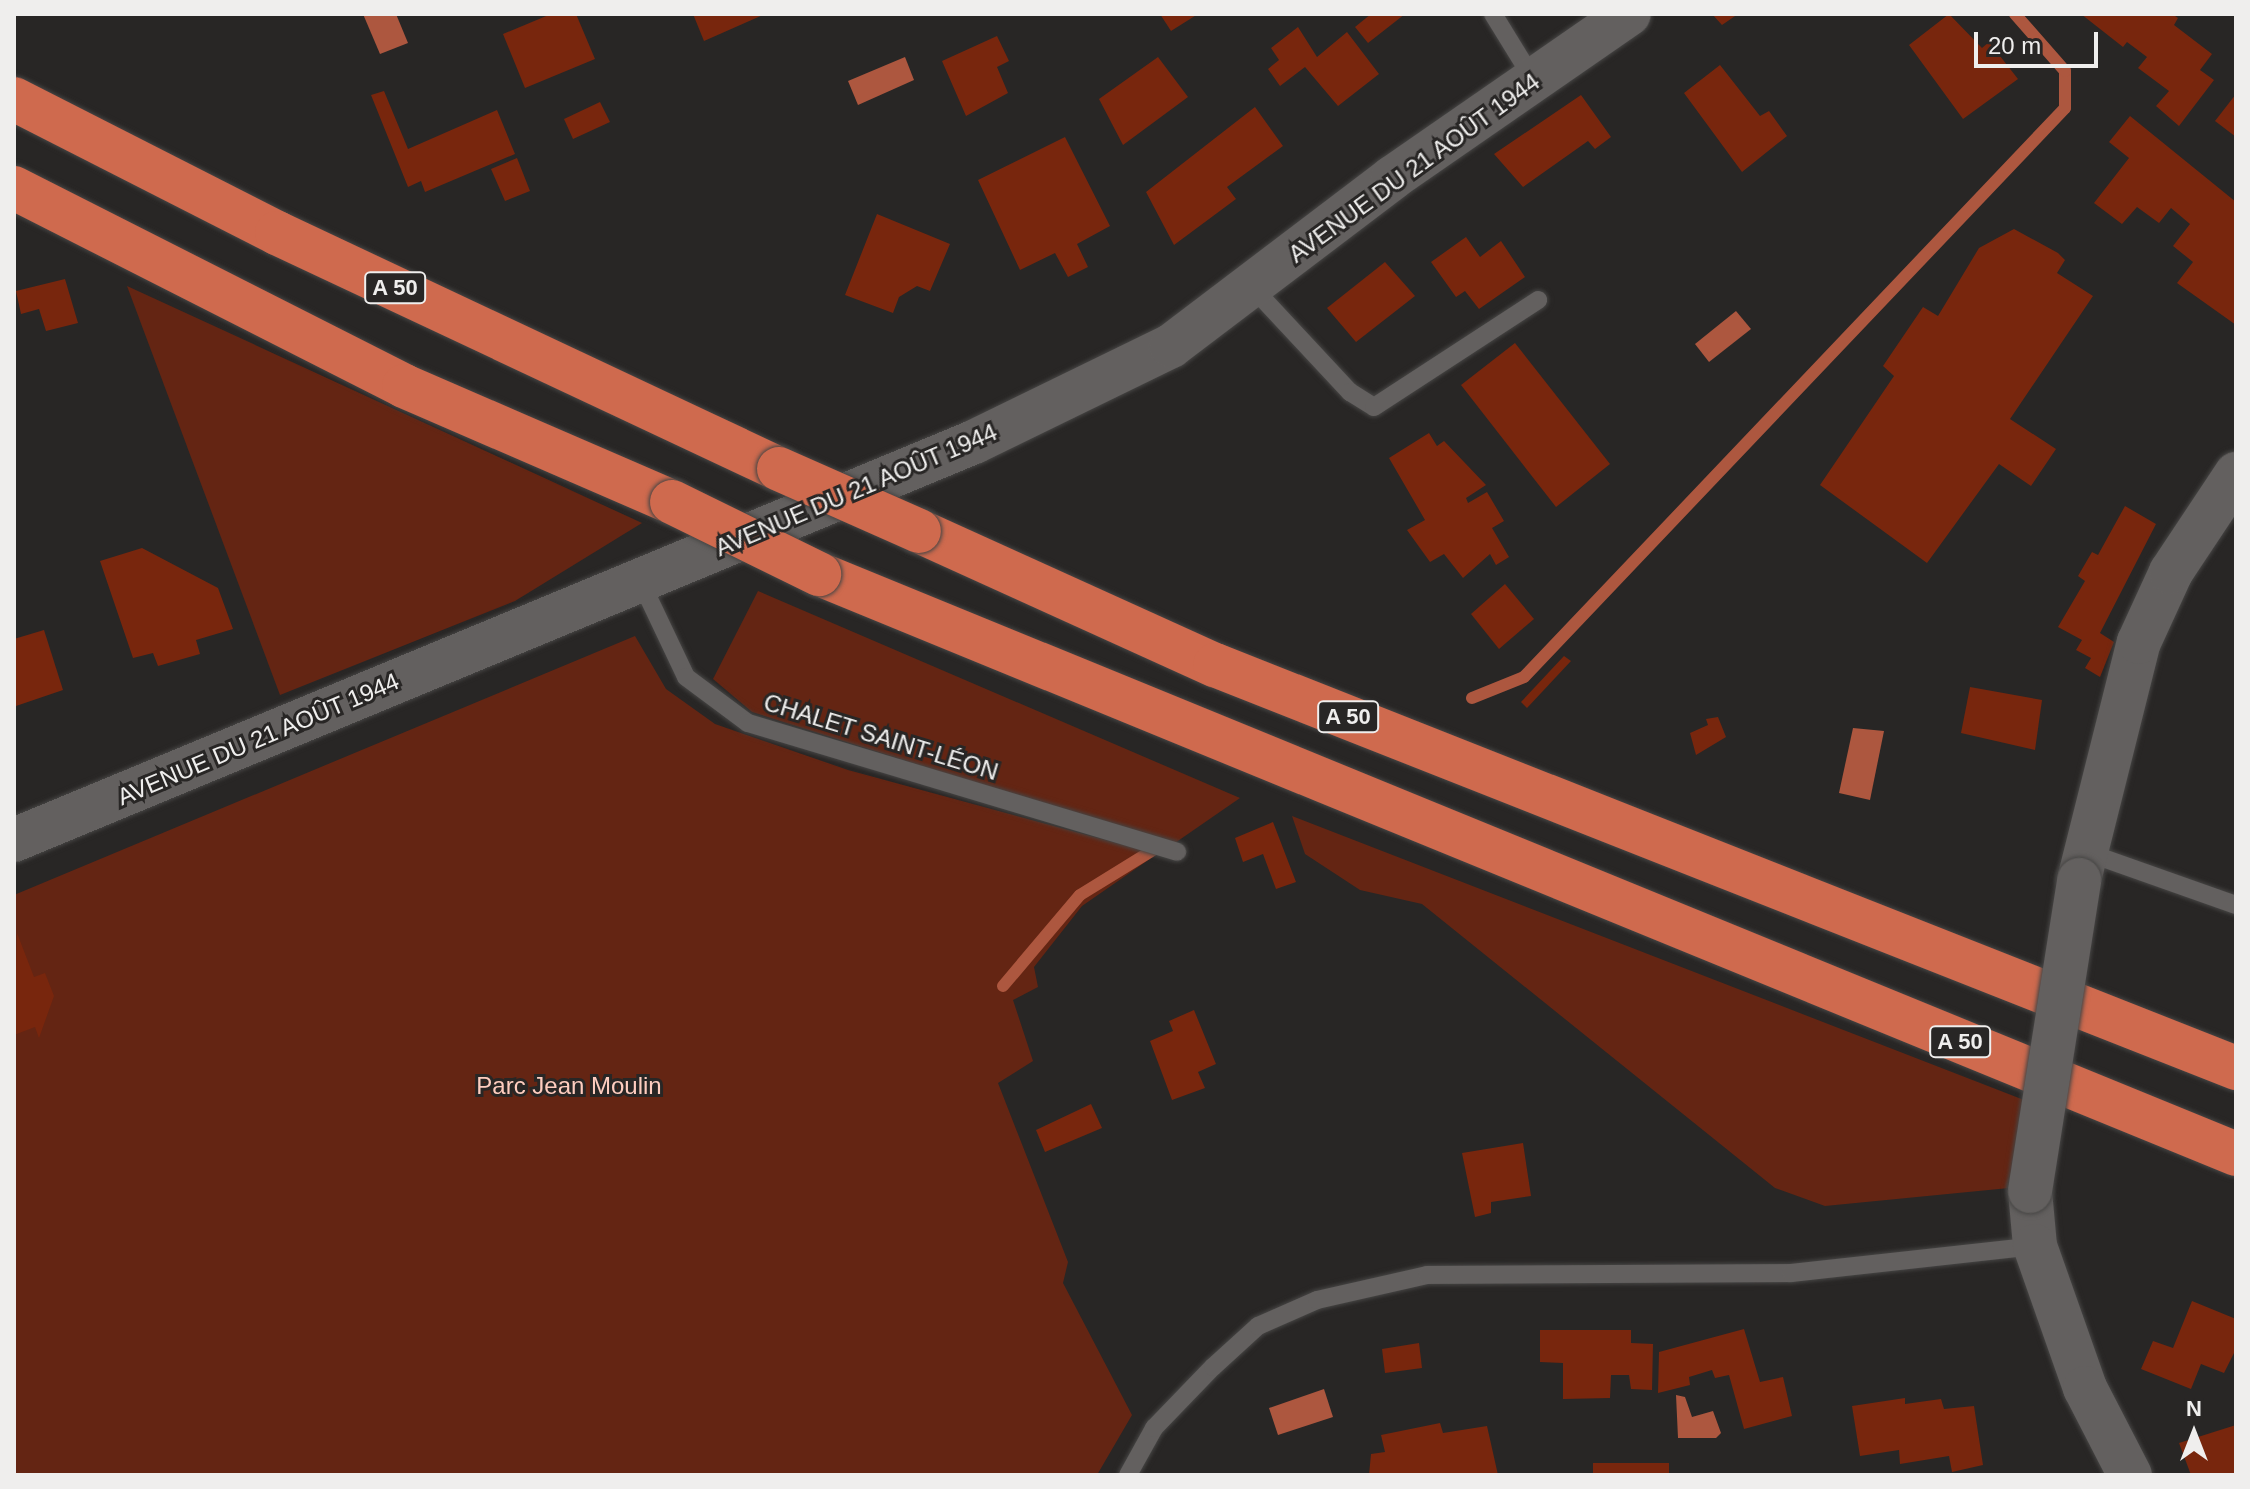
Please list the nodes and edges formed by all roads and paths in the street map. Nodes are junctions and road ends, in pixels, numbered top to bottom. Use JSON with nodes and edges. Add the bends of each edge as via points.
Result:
{"nodes":[{"id":1,"x":1493,"y":14,"type":"edge"},
{"id":2,"x":1629,"y":14,"type":"edge"},
{"id":3,"x":1533,"y":79,"type":"junction"},
{"id":4,"x":14,"y":99,"type":"edge"},
{"id":5,"x":14,"y":188,"type":"edge"},
{"id":6,"x":1252,"y":287,"type":"junction"},
{"id":7,"x":1538,"y":300,"type":"dead end"},
{"id":8,"x":2236,"y":474,"type":"edge"},
{"id":9,"x":640,"y":580,"type":"junction"},
{"id":10,"x":14,"y":840,"type":"edge"},
{"id":11,"x":1177,"y":852,"type":"dead end"},
{"id":12,"x":2082,"y":866,"type":"junction"},
{"id":13,"x":2236,"y":905,"type":"edge"},
{"id":14,"x":2236,"y":1068,"type":"edge"},
{"id":15,"x":2236,"y":1154,"type":"edge"},
{"id":16,"x":2035,"y":1246,"type":"junction"},
{"id":17,"x":1128,"y":1475,"type":"edge"},
{"id":18,"x":2130,"y":1475,"type":"edge"}],
"edges":[{"from":1,"to":3,"type":"lane"},
{"from":2,"to":3,"type":"main road","name":"AVENUE DU 21 AOÛT 1944"},
{"from":3,"to":6,"type":"main road","name":"AVENUE DU 21 AOÛT 1944","via":[[1392,178]]},
{"from":4,"to":14,"type":"highway","number":"A 50","bridge":true,"via":[[277,233],[779,469],[1215,665]]},
{"from":5,"to":15,"type":"highway","number":"A 50","bridge":true,"via":[[404,386],[672,502],[819,574]]},
{"from":6,"to":7,"type":"lane","via":[[1350,392],[1374,407]]},
{"from":6,"to":9,"type":"main road","name":"AVENUE DU 21 AOÛT 1944","via":[[1171,346],[974,442]]},
{"from":8,"to":12,"type":"main road","via":[[2171,572],[2139,642]]},
{"from":9,"to":10,"type":"main road","name":"AVENUE DU 21 AOÛT 1944"},
{"from":9,"to":11,"type":"lane","name":"CHALET SAINT-LÉON","via":[[686,677],[748,723]]},
{"from":12,"to":13,"type":"lane"},
{"from":12,"to":16,"type":"main road","bridge":true,"via":[[2030,1191]]},
{"from":16,"to":17,"type":"lane","via":[[1791,1273],[1427,1275],[1317,1300],[1258,1326],[1213,1367],[1154,1428]]},
{"from":16,"to":18,"type":"main road","via":[[2085,1388]]}]}
